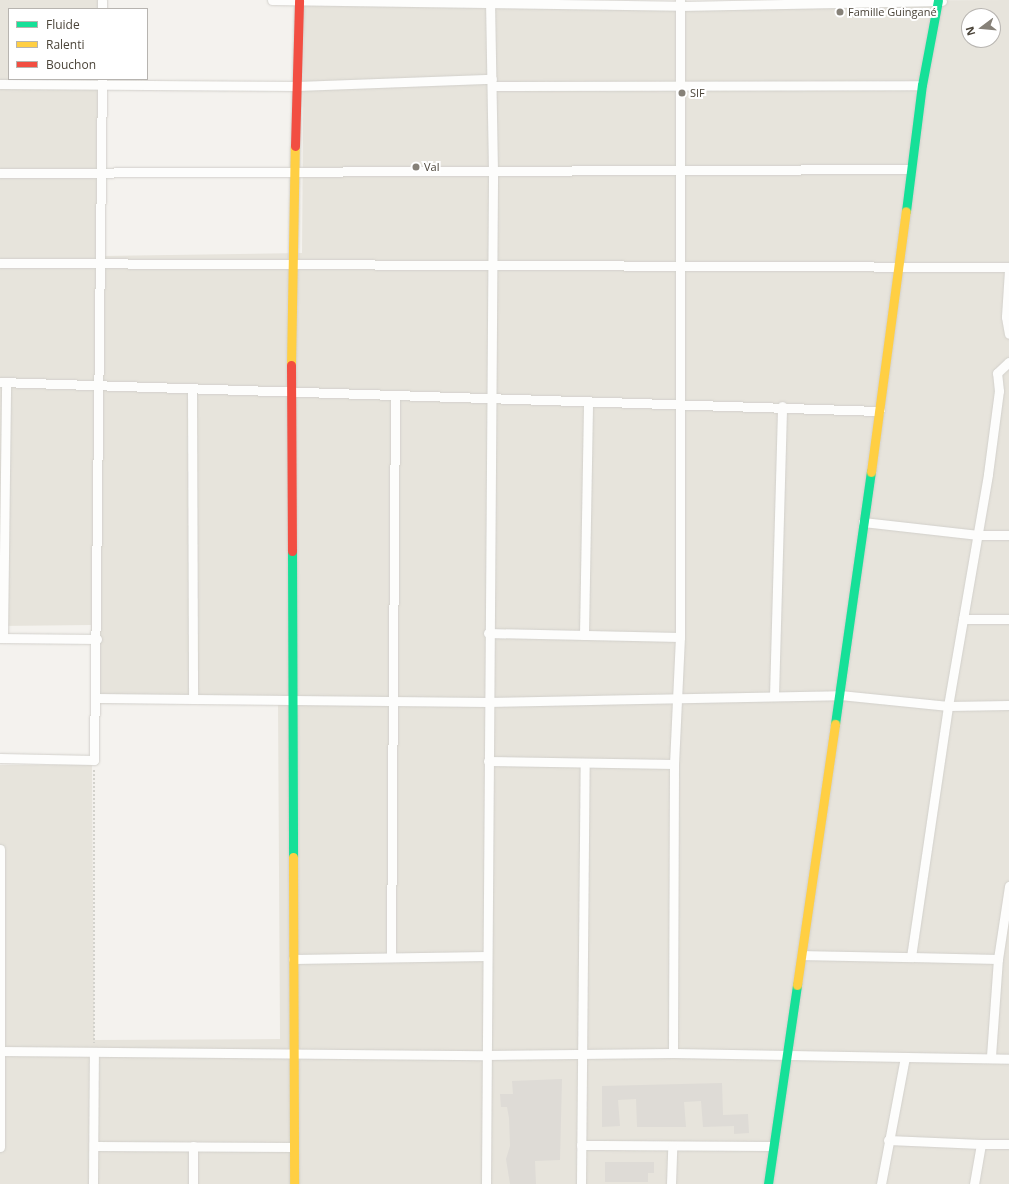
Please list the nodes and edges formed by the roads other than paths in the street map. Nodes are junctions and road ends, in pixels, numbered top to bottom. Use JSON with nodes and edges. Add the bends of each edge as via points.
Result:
{"nodes":[{"id":1,"x":272,"y":0,"type":"edge"},
{"id":2,"x":299,"y":1,"type":"edge"},
{"id":3,"x":587,"y":1,"type":"edge"},
{"id":4,"x":940,"y":1,"type":"edge"},
{"id":5,"x":399,"y":2,"type":"edge"},
{"id":6,"x":490,"y":2,"type":"edge"},
{"id":7,"x":780,"y":2,"type":"edge"},
{"id":8,"x":872,"y":2,"type":"edge"},
{"id":9,"x":680,"y":3,"type":"edge"},
{"id":10,"x":102,"y":82,"type":"edge"},
{"id":11,"x":492,"y":82,"type":"junction"},
{"id":12,"x":0,"y":84,"type":"edge"},
{"id":13,"x":679,"y":85,"type":"junction"},
{"id":14,"x":922,"y":85,"type":"junction"},
{"id":15,"x":297,"y":86,"type":"junction"},
{"id":16,"x":679,"y":169,"type":"junction"},
{"id":17,"x":910,"y":169,"type":"junction"},
{"id":18,"x":295,"y":170,"type":"junction"},
{"id":19,"x":493,"y":172,"type":"junction"},
{"id":20,"x":0,"y":173,"type":"edge"},
{"id":21,"x":100,"y":173,"type":"junction"},
{"id":22,"x":97,"y":262,"type":"junction"},
{"id":23,"x":0,"y":263,"type":"edge"},
{"id":24,"x":678,"y":266,"type":"junction"},
{"id":25,"x":897,"y":266,"type":"junction"},
{"id":26,"x":292,"y":267,"type":"junction"},
{"id":27,"x":492,"y":267,"type":"junction"},
{"id":28,"x":1009,"y":267,"type":"edge"},
{"id":29,"x":1009,"y":270,"type":"edge"},
{"id":30,"x":1009,"y":334,"type":"edge"},
{"id":31,"x":1009,"y":362,"type":"edge"},
{"id":32,"x":3,"y":382,"type":"edge"},
{"id":33,"x":98,"y":385,"type":"junction"},
{"id":34,"x":192,"y":389,"type":"junction"},
{"id":35,"x":293,"y":394,"type":"junction"},
{"id":36,"x":395,"y":397,"type":"junction"},
{"id":37,"x":490,"y":398,"type":"junction"},
{"id":38,"x":588,"y":401,"type":"junction"},
{"id":39,"x":677,"y":403,"type":"junction"},
{"id":40,"x":782,"y":406,"type":"junction"},
{"id":41,"x":880,"y":410,"type":"junction"},
{"id":42,"x":864,"y":522,"type":"junction"},
{"id":43,"x":978,"y":535,"type":"junction"},
{"id":44,"x":1009,"y":535,"type":"edge"},
{"id":45,"x":963,"y":619,"type":"junction"},
{"id":46,"x":1009,"y":619,"type":"edge"},
{"id":47,"x":488,"y":633,"type":"junction"},
{"id":48,"x":584,"y":635,"type":"junction"},
{"id":49,"x":680,"y":637,"type":"junction"},
{"id":50,"x":2,"y":638,"type":"edge"},
{"id":51,"x":97,"y":639,"type":"junction"},
{"id":52,"x":840,"y":695,"type":"junction"},
{"id":53,"x":774,"y":696,"type":"junction"},
{"id":54,"x":96,"y":698,"type":"junction"},
{"id":55,"x":193,"y":699,"type":"junction"},
{"id":56,"x":294,"y":699,"type":"junction"},
{"id":57,"x":392,"y":700,"type":"junction"},
{"id":58,"x":675,"y":701,"type":"junction"},
{"id":59,"x":488,"y":702,"type":"junction"},
{"id":60,"x":1009,"y":705,"type":"edge"},
{"id":61,"x":948,"y":706,"type":"junction"},
{"id":62,"x":0,"y":758,"type":"edge"},
{"id":63,"x":488,"y":760,"type":"junction"},
{"id":64,"x":585,"y":763,"type":"junction"},
{"id":65,"x":674,"y":764,"type":"junction"},
{"id":66,"x":0,"y":849,"type":"edge"},
{"id":67,"x":1009,"y":886,"type":"edge"},
{"id":68,"x":802,"y":955,"type":"junction"},
{"id":69,"x":487,"y":956,"type":"junction"},
{"id":70,"x":391,"y":957,"type":"junction"},
{"id":71,"x":911,"y":957,"type":"junction"},
{"id":72,"x":293,"y":959,"type":"junction"},
{"id":73,"x":998,"y":959,"type":"junction"},
{"id":74,"x":1,"y":1052,"type":"edge"},
{"id":75,"x":673,"y":1053,"type":"junction"},
{"id":76,"x":94,"y":1054,"type":"junction"},
{"id":77,"x":293,"y":1054,"type":"junction"},
{"id":78,"x":486,"y":1055,"type":"junction"},
{"id":79,"x":581,"y":1055,"type":"junction"},
{"id":80,"x":784,"y":1056,"type":"junction"},
{"id":81,"x":991,"y":1056,"type":"junction"},
{"id":82,"x":904,"y":1057,"type":"junction"},
{"id":83,"x":1009,"y":1059,"type":"edge"},
{"id":84,"x":888,"y":1140,"type":"junction"},
{"id":85,"x":981,"y":1144,"type":"junction"},
{"id":86,"x":1009,"y":1144,"type":"edge"},
{"id":87,"x":581,"y":1145,"type":"junction"},
{"id":88,"x":95,"y":1146,"type":"junction"},
{"id":89,"x":193,"y":1146,"type":"junction"},
{"id":90,"x":672,"y":1146,"type":"junction"},
{"id":91,"x":772,"y":1146,"type":"junction"},
{"id":92,"x":0,"y":1147,"type":"edge"},
{"id":93,"x":294,"y":1147,"type":"junction"},
{"id":94,"x":93,"y":1184,"type":"edge"},
{"id":95,"x":193,"y":1184,"type":"edge"},
{"id":96,"x":294,"y":1184,"type":"edge"},
{"id":97,"x":486,"y":1184,"type":"edge"},
{"id":98,"x":581,"y":1184,"type":"edge"},
{"id":99,"x":671,"y":1184,"type":"edge"},
{"id":100,"x":768,"y":1184,"type":"edge"},
{"id":101,"x":881,"y":1184,"type":"edge"},
{"id":102,"x":974,"y":1184,"type":"edge"}],
"edges":[{"from":1,"to":2,"type":"street"},
{"from":2,"to":5,"type":"street"},
{"from":2,"to":15,"type":"street"},
{"from":3,"to":6,"type":"street"},
{"from":3,"to":9,"type":"street"},
{"from":4,"to":8,"type":"street"},
{"from":4,"to":14,"type":"street"},
{"from":5,"to":6,"type":"street"},
{"from":6,"to":11,"type":"street"},
{"from":7,"to":8,"type":"street"},
{"from":7,"to":9,"type":"street"},
{"from":9,"to":13,"type":"street"},
{"from":10,"to":12,"type":"street"},
{"from":10,"to":15,"type":"street"},
{"from":10,"to":21,"type":"street"},
{"from":11,"to":13,"type":"street"},
{"from":11,"to":15,"type":"street"},
{"from":11,"to":19,"type":"street"},
{"from":13,"to":14,"type":"street"},
{"from":13,"to":16,"type":"street"},
{"from":14,"to":17,"type":"street"},
{"from":15,"to":18,"type":"street"},
{"from":16,"to":17,"type":"street"},
{"from":16,"to":19,"type":"street"},
{"from":16,"to":24,"type":"street"},
{"from":17,"to":25,"type":"street"},
{"from":18,"to":19,"type":"street"},
{"from":18,"to":21,"type":"street"},
{"from":18,"to":26,"type":"street"},
{"from":19,"to":27,"type":"street"},
{"from":20,"to":21,"type":"street"},
{"from":21,"to":22,"type":"street"},
{"from":22,"to":23,"type":"street"},
{"from":22,"to":26,"type":"street"},
{"from":22,"to":33,"type":"street"},
{"from":24,"to":25,"type":"street"},
{"from":24,"to":27,"type":"street"},
{"from":24,"to":39,"type":"street"},
{"from":25,"to":28,"type":"street"},
{"from":25,"to":41,"type":"street"},
{"from":26,"to":27,"type":"street"},
{"from":26,"to":35,"type":"street"},
{"from":27,"to":37,"type":"street"},
{"from":29,"to":30,"type":"street"},
{"from":31,"to":43,"type":"street","via":[[997,373],[999,391]]},
{"from":32,"to":33,"type":"street"},
{"from":32,"to":50,"type":"street"},
{"from":33,"to":34,"type":"street"},
{"from":33,"to":51,"type":"street"},
{"from":34,"to":35,"type":"street"},
{"from":34,"to":55,"type":"street"},
{"from":35,"to":36,"type":"street"},
{"from":35,"to":56,"type":"street"},
{"from":36,"to":37,"type":"street"},
{"from":36,"to":57,"type":"street"},
{"from":37,"to":38,"type":"street"},
{"from":37,"to":47,"type":"street"},
{"from":38,"to":39,"type":"street"},
{"from":38,"to":48,"type":"street"},
{"from":39,"to":40,"type":"street"},
{"from":39,"to":49,"type":"street"},
{"from":40,"to":41,"type":"street"},
{"from":40,"to":53,"type":"street"},
{"from":41,"to":42,"type":"street"},
{"from":42,"to":43,"type":"street"},
{"from":42,"to":52,"type":"street"},
{"from":43,"to":44,"type":"street"},
{"from":43,"to":45,"type":"street"},
{"from":45,"to":46,"type":"street"},
{"from":45,"to":61,"type":"street"},
{"from":47,"to":48,"type":"street"},
{"from":47,"to":59,"type":"street"},
{"from":48,"to":49,"type":"street"},
{"from":49,"to":58,"type":"street"},
{"from":50,"to":51,"type":"street"},
{"from":51,"to":54,"type":"street"},
{"from":52,"to":53,"type":"street"},
{"from":52,"to":61,"type":"street"},
{"from":52,"to":68,"type":"street"},
{"from":53,"to":58,"type":"street"},
{"from":54,"to":55,"type":"street"},
{"from":54,"to":62,"type":"street","via":[[94,760]]},
{"from":55,"to":56,"type":"street"},
{"from":56,"to":57,"type":"street"},
{"from":56,"to":72,"type":"street"},
{"from":57,"to":59,"type":"street"},
{"from":57,"to":70,"type":"street"},
{"from":58,"to":59,"type":"street"},
{"from":58,"to":65,"type":"street"},
{"from":59,"to":63,"type":"street"},
{"from":60,"to":61,"type":"street"},
{"from":61,"to":71,"type":"street"},
{"from":63,"to":64,"type":"street"},
{"from":63,"to":69,"type":"street"},
{"from":64,"to":65,"type":"street"},
{"from":64,"to":79,"type":"street"},
{"from":65,"to":75,"type":"street"},
{"from":66,"to":74,"type":"street"},
{"from":67,"to":73,"type":"street"},
{"from":68,"to":71,"type":"street"},
{"from":68,"to":80,"type":"street"},
{"from":69,"to":70,"type":"street"},
{"from":69,"to":78,"type":"street"},
{"from":70,"to":72,"type":"street"},
{"from":71,"to":73,"type":"street"},
{"from":72,"to":77,"type":"street"},
{"from":73,"to":81,"type":"street"},
{"from":74,"to":76,"type":"street"},
{"from":74,"to":92,"type":"street"},
{"from":75,"to":79,"type":"street"},
{"from":75,"to":80,"type":"street"},
{"from":76,"to":77,"type":"street"},
{"from":76,"to":88,"type":"street"},
{"from":77,"to":78,"type":"street"},
{"from":77,"to":93,"type":"street"},
{"from":78,"to":79,"type":"street"},
{"from":78,"to":97,"type":"street"},
{"from":79,"to":87,"type":"street"},
{"from":80,"to":82,"type":"street"},
{"from":80,"to":91,"type":"street"},
{"from":81,"to":82,"type":"street"},
{"from":81,"to":83,"type":"street"},
{"from":82,"to":84,"type":"street"},
{"from":84,"to":85,"type":"street"},
{"from":84,"to":101,"type":"street"},
{"from":85,"to":86,"type":"street"},
{"from":85,"to":102,"type":"street"},
{"from":87,"to":90,"type":"street"},
{"from":87,"to":98,"type":"street"},
{"from":88,"to":89,"type":"street"},
{"from":88,"to":94,"type":"street"},
{"from":89,"to":93,"type":"street"},
{"from":89,"to":95,"type":"street"},
{"from":90,"to":91,"type":"street"},
{"from":90,"to":99,"type":"street"},
{"from":91,"to":100,"type":"street"},
{"from":93,"to":96,"type":"street"}]}
